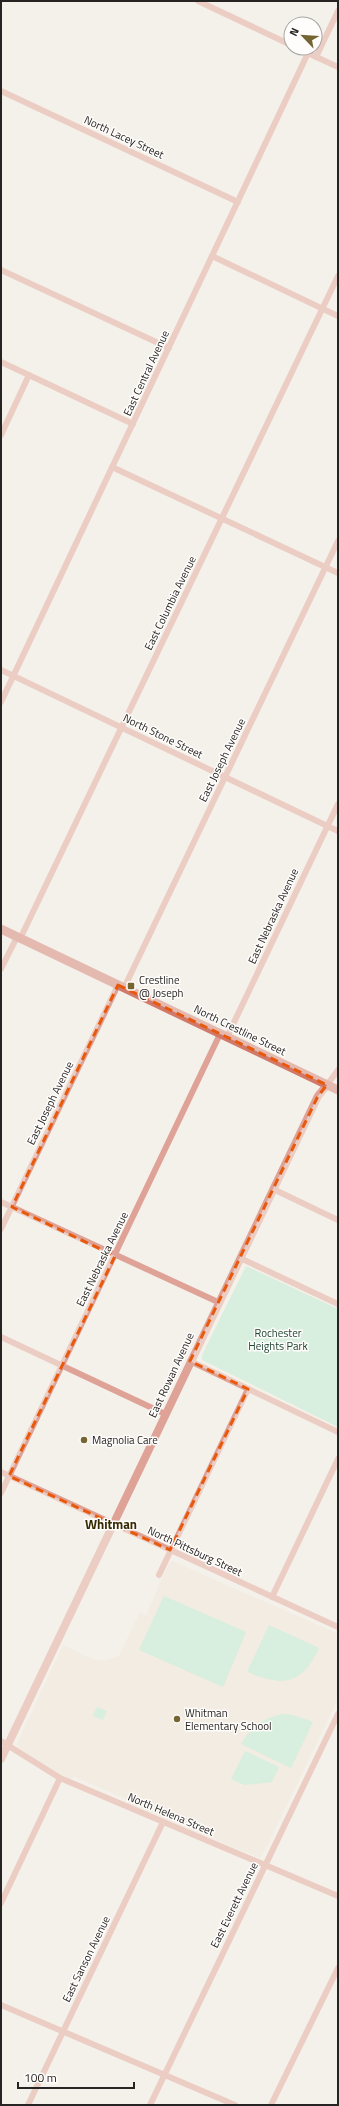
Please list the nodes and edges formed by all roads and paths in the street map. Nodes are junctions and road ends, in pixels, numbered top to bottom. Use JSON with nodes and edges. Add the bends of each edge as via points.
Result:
{"nodes":[{"id":1,"x":198,"y":1,"type":"edge"},
{"id":2,"x":207,"y":3,"type":"edge"},
{"id":3,"x":338,"y":11,"type":"edge"},
{"id":4,"x":283,"y":41,"type":"edge"},
{"id":5,"x":307,"y":56,"type":"edge"},
{"id":6,"x":316,"y":57,"type":"joint"},
{"id":7,"x":338,"y":67,"type":"edge"},
{"id":8,"x":1,"y":91,"type":"edge"},
{"id":9,"x":238,"y":202,"type":"junction"},
{"id":10,"x":212,"y":256,"type":"junction"},
{"id":11,"x":1,"y":270,"type":"edge"},
{"id":12,"x":338,"y":276,"type":"edge"},
{"id":13,"x":322,"y":309,"type":"junction"},
{"id":14,"x":338,"y":316,"type":"edge"},
{"id":15,"x":169,"y":348,"type":"junction"},
{"id":16,"x":1,"y":362,"type":"edge"},
{"id":17,"x":29,"y":375,"type":"junction"},
{"id":18,"x":133,"y":424,"type":"junction"},
{"id":19,"x":1,"y":435,"type":"edge"},
{"id":20,"x":112,"y":467,"type":"junction"},
{"id":21,"x":222,"y":518,"type":"junction"},
{"id":22,"x":338,"y":541,"type":"edge"},
{"id":23,"x":326,"y":567,"type":"junction"},
{"id":24,"x":338,"y":573,"type":"edge"},
{"id":25,"x":1,"y":670,"type":"edge"},
{"id":26,"x":14,"y":676,"type":"junction"},
{"id":27,"x":1,"y":702,"type":"edge"},
{"id":28,"x":122,"y":727,"type":"junction"},
{"id":29,"x":224,"y":776,"type":"junction"},
{"id":30,"x":338,"y":804,"type":"edge"},
{"id":31,"x":327,"y":826,"type":"junction"},
{"id":32,"x":338,"y":831,"type":"edge"},
{"id":33,"x":1,"y":929,"type":"edge"},
{"id":34,"x":19,"y":938,"type":"junction"},
{"id":35,"x":1,"y":969,"type":"edge"},
{"id":36,"x":121,"y":987,"type":"junction"},
{"id":37,"x":223,"y":1036,"type":"junction"},
{"id":38,"x":338,"y":1070,"type":"edge"},
{"id":39,"x":327,"y":1085,"type":"junction"},
{"id":40,"x":338,"y":1090,"type":"edge"},
{"id":41,"x":273,"y":1189,"type":"junction"},
{"id":42,"x":1,"y":1202,"type":"edge"},
{"id":43,"x":12,"y":1207,"type":"junction"},
{"id":44,"x":338,"y":1220,"type":"edge"},
{"id":45,"x":1,"y":1229,"type":"edge"},
{"id":46,"x":115,"y":1256,"type":"junction"},
{"id":47,"x":240,"y":1258,"type":"junction"},
{"id":48,"x":218,"y":1302,"type":"junction"},
{"id":49,"x":338,"y":1304,"type":"edge"},
{"id":50,"x":1,"y":1337,"type":"edge"},
{"id":51,"x":190,"y":1361,"type":"junction"},
{"id":52,"x":62,"y":1366,"type":"junction"},
{"id":53,"x":248,"y":1389,"type":"junction"},
{"id":54,"x":165,"y":1414,"type":"junction"},
{"id":55,"x":338,"y":1432,"type":"edge"},
{"id":56,"x":338,"y":1459,"type":"edge"},
{"id":57,"x":1,"y":1472,"type":"edge"},
{"id":58,"x":9,"y":1476,"type":"junction"},
{"id":59,"x":1,"y":1493,"type":"edge"},
{"id":60,"x":113,"y":1524,"type":"junction"},
{"id":61,"x":170,"y":1550,"type":"junction"},
{"id":62,"x":159,"y":1575,"type":"dead end"},
{"id":63,"x":272,"y":1597,"type":"junction"},
{"id":64,"x":338,"y":1627,"type":"edge"},
{"id":65,"x":338,"y":1714,"type":"edge"},
{"id":66,"x":4,"y":1743,"type":"edge"},
{"id":67,"x":1,"y":1759,"type":"edge"},
{"id":68,"x":60,"y":1778,"type":"junction"},
{"id":69,"x":163,"y":1822,"type":"junction"},
{"id":70,"x":265,"y":1864,"type":"junction"},
{"id":71,"x":338,"y":1896,"type":"edge"},
{"id":72,"x":1,"y":1903,"type":"edge"},
{"id":73,"x":338,"y":1968,"type":"edge"},
{"id":74,"x":1,"y":2006,"type":"edge"},
{"id":75,"x":63,"y":2031,"type":"junction"},
{"id":76,"x":164,"y":2075,"type":"junction"},
{"id":77,"x":28,"y":2105,"type":"edge"},
{"id":78,"x":150,"y":2105,"type":"edge"},
{"id":79,"x":236,"y":2105,"type":"edge"},
{"id":80,"x":271,"y":2105,"type":"edge"}],
"edges":[{"from":1,"to":2,"type":"street"},
{"from":2,"to":4,"type":"street"},
{"from":3,"to":6,"type":"street"},
{"from":5,"to":9,"type":"street","name":"East Central Avenue"},
{"from":6,"to":7,"type":"street"},
{"from":8,"to":9,"type":"street","name":"North Lacey Street"},
{"from":9,"to":10,"type":"street","name":"East Central Avenue"},
{"from":10,"to":13,"type":"street"},
{"from":10,"to":15,"type":"street","name":"East Central Avenue"},
{"from":11,"to":15,"type":"street"},
{"from":12,"to":13,"type":"street","name":"East Columbia Avenue"},
{"from":13,"to":14,"type":"street"},
{"from":13,"to":21,"type":"street","name":"East Columbia Avenue"},
{"from":15,"to":18,"type":"street","name":"East Central Avenue"},
{"from":16,"to":17,"type":"street"},
{"from":17,"to":18,"type":"street"},
{"from":17,"to":19,"type":"street"},
{"from":18,"to":20,"type":"street","name":"East Central Avenue"},
{"from":20,"to":21,"type":"street"},
{"from":20,"to":26,"type":"street","name":"East Central Avenue"},
{"from":21,"to":23,"type":"street"},
{"from":21,"to":28,"type":"street","name":"East Columbia Avenue"},
{"from":22,"to":23,"type":"street","name":"East Joseph Avenue"},
{"from":23,"to":24,"type":"street"},
{"from":23,"to":29,"type":"street","name":"East Joseph Avenue"},
{"from":25,"to":26,"type":"street","name":"North Stone Street"},
{"from":26,"to":27,"type":"street","name":"East Central Avenue"},
{"from":26,"to":28,"type":"street","name":"North Stone Street"},
{"from":28,"to":29,"type":"street","name":"North Stone Street"},
{"from":28,"to":34,"type":"street","name":"East Columbia Avenue"},
{"from":29,"to":31,"type":"street","name":"North Stone Street"},
{"from":29,"to":36,"type":"street","name":"East Joseph Avenue"},
{"from":30,"to":31,"type":"street","name":"East Nebraska Avenue"},
{"from":31,"to":32,"type":"street","name":"North Stone Street"},
{"from":31,"to":37,"type":"street","name":"East Nebraska Avenue"},
{"from":33,"to":34,"type":"main road","name":"North Crestline Street"},
{"from":34,"to":35,"type":"street","name":"East Columbia Avenue"},
{"from":34,"to":36,"type":"main road","name":"North Crestline Street"},
{"from":36,"to":37,"type":"main road","name":"North Crestline Street"},
{"from":36,"to":43,"type":"street","name":"East Joseph Avenue"},
{"from":37,"to":39,"type":"main road","name":"North Crestline Street"},
{"from":37,"to":46,"type":"street","name":"East Nebraska Avenue"},
{"from":38,"to":39,"type":"street","name":"East Rowan Avenue"},
{"from":39,"to":40,"type":"main road","name":"North Crestline Street"},
{"from":39,"to":41,"type":"street","name":"East Rowan Avenue","via":[[318,1096]]},
{"from":41,"to":44,"type":"street"},
{"from":41,"to":47,"type":"street","name":"East Rowan Avenue"},
{"from":42,"to":43,"type":"street"},
{"from":43,"to":45,"type":"street","name":"East Joseph Avenue"},
{"from":43,"to":46,"type":"street"},
{"from":46,"to":48,"type":"street"},
{"from":46,"to":52,"type":"street","name":"East Nebraska Avenue"},
{"from":47,"to":48,"type":"street","name":"East Rowan Avenue"},
{"from":47,"to":49,"type":"street"},
{"from":48,"to":51,"type":"street","name":"East Rowan Avenue"},
{"from":50,"to":52,"type":"street"},
{"from":51,"to":53,"type":"street"},
{"from":51,"to":54,"type":"street","name":"East Rowan Avenue"},
{"from":52,"to":54,"type":"street"},
{"from":52,"to":58,"type":"street","name":"East Nebraska Avenue"},
{"from":53,"to":55,"type":"street"},
{"from":53,"to":61,"type":"street"},
{"from":54,"to":60,"type":"street","name":"East Rowan Avenue"},
{"from":56,"to":63,"type":"street"},
{"from":57,"to":58,"type":"street","name":"North Pittsburg Street"},
{"from":58,"to":59,"type":"street","name":"East Nebraska Avenue"},
{"from":58,"to":60,"type":"street","name":"North Pittsburg Street"},
{"from":60,"to":61,"type":"street","name":"North Pittsburg Street"},
{"from":60,"to":66,"type":"street","name":"East Rowan Avenue"},
{"from":61,"to":62,"type":"street"},
{"from":61,"to":63,"type":"street","name":"North Pittsburg Street"},
{"from":63,"to":64,"type":"street","name":"North Pittsburg Street"},
{"from":65,"to":70,"type":"street","name":"East Everett Avenue"},
{"from":66,"to":67,"type":"street","name":"East Rowan Avenue"},
{"from":66,"to":68,"type":"street","name":"North Helena Street"},
{"from":68,"to":69,"type":"street","name":"North Helena Street"},
{"from":68,"to":72,"type":"street"},
{"from":69,"to":70,"type":"street","name":"North Helena Street"},
{"from":69,"to":75,"type":"street","name":"East Sanson Avenue"},
{"from":70,"to":71,"type":"street","name":"North Helena Street"},
{"from":70,"to":76,"type":"street","name":"East Everett Avenue"},
{"from":73,"to":80,"type":"street"},
{"from":74,"to":75,"type":"street"},
{"from":75,"to":76,"type":"street"},
{"from":75,"to":77,"type":"street","name":"East Sanson Avenue"},
{"from":76,"to":78,"type":"street","name":"East Everett Avenue"},
{"from":76,"to":79,"type":"street"}]}
